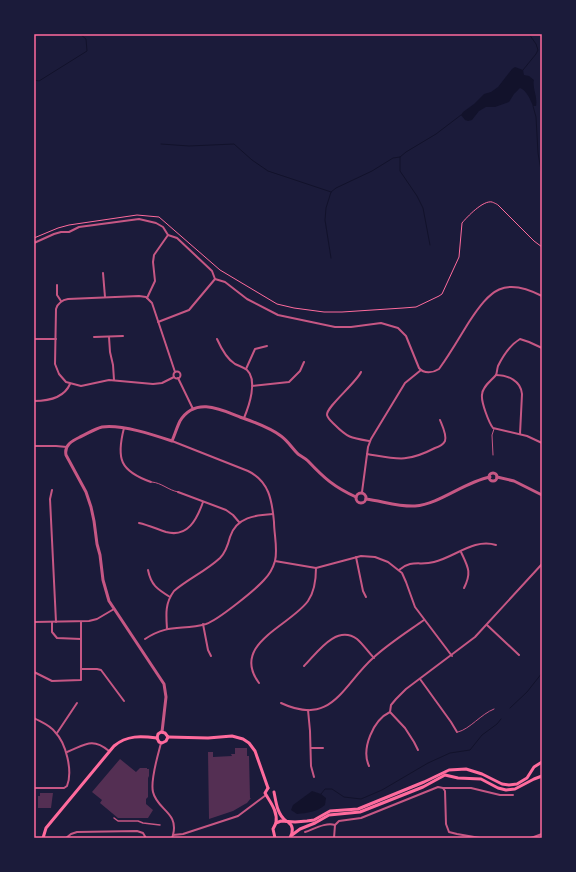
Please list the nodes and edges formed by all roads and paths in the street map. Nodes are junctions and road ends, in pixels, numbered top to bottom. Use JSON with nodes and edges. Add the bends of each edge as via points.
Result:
{"nodes":[{"id":1,"x":168,"y":235,"type":"junction"},
{"id":2,"x":34,"y":238,"type":"edge"},
{"id":3,"x":34,"y":244,"type":"edge"},
{"id":4,"x":542,"y":247,"type":"edge"},
{"id":5,"x":103,"y":273,"type":"dead end"},
{"id":6,"x":215,"y":279,"type":"junction"},
{"id":7,"x":57,"y":285,"type":"dead end"},
{"id":8,"x":542,"y":296,"type":"edge"},
{"id":9,"x":105,"y":297,"type":"junction"},
{"id":10,"x":147,"y":298,"type":"junction"},
{"id":11,"x":61,"y":301,"type":"junction"},
{"id":12,"x":158,"y":322,"type":"junction"},
{"id":13,"x":123,"y":336,"type":"dead end"},
{"id":14,"x":94,"y":337,"type":"dead end"},
{"id":15,"x":109,"y":337,"type":"junction"},
{"id":16,"x":34,"y":339,"type":"edge"},
{"id":17,"x":56,"y":339,"type":"junction"},
{"id":18,"x":217,"y":339,"type":"dead end"},
{"id":19,"x":267,"y":346,"type":"dead end"},
{"id":20,"x":542,"y":348,"type":"edge"},
{"id":21,"x":304,"y":362,"type":"dead end"},
{"id":22,"x":246,"y":369,"type":"junction"},
{"id":23,"x":421,"y":370,"type":"junction"},
{"id":24,"x":176,"y":372,"type":"junction"},
{"id":25,"x":361,"y":372,"type":"dead end"},
{"id":26,"x":496,"y":375,"type":"junction"},
{"id":27,"x":174,"y":377,"type":"junction"},
{"id":28,"x":178,"y":378,"type":"junction"},
{"id":29,"x":114,"y":380,"type":"junction"},
{"id":30,"x":70,"y":384,"type":"junction"},
{"id":31,"x":252,"y":386,"type":"junction"},
{"id":32,"x":34,"y":401,"type":"edge"},
{"id":33,"x":193,"y":409,"type":"junction"},
{"id":34,"x":324,"y":414,"type":"dead end"},
{"id":35,"x":327,"y":414,"type":"junction"},
{"id":36,"x":244,"y":418,"type":"junction"},
{"id":37,"x":440,"y":420,"type":"dead end"},
{"id":38,"x":124,"y":428,"type":"junction"},
{"id":39,"x":494,"y":428,"type":"junction"},
{"id":40,"x":520,"y":434,"type":"junction"},
{"id":41,"x":172,"y":441,"type":"junction"},
{"id":42,"x":370,"y":441,"type":"junction"},
{"id":43,"x":542,"y":442,"type":"edge"},
{"id":44,"x":34,"y":446,"type":"edge"},
{"id":45,"x":67,"y":448,"type":"junction"},
{"id":46,"x":367,"y":454,"type":"junction"},
{"id":47,"x":493,"y":455,"type":"dead end"},
{"id":48,"x":151,"y":482,"type":"joint"},
{"id":49,"x":52,"y":490,"type":"dead end"},
{"id":50,"x":178,"y":492,"type":"joint"},
{"id":51,"x":362,"y":492,"type":"junction"},
{"id":52,"x":542,"y":495,"type":"edge"},
{"id":53,"x":356,"y":496,"type":"junction"},
{"id":54,"x":366,"y":498,"type":"junction"},
{"id":55,"x":203,"y":502,"type":"junction"},
{"id":56,"x":273,"y":514,"type":"junction"},
{"id":57,"x":240,"y":522,"type":"junction"},
{"id":58,"x":138,"y":523,"type":"dead end"},
{"id":59,"x":496,"y":545,"type":"dead end"},
{"id":60,"x":461,"y":552,"type":"junction"},
{"id":61,"x":356,"y":557,"type":"junction"},
{"id":62,"x":275,"y":561,"type":"junction"},
{"id":63,"x":542,"y":564,"type":"edge"},
{"id":64,"x":316,"y":568,"type":"junction"},
{"id":65,"x":148,"y":570,"type":"dead end"},
{"id":66,"x":399,"y":570,"type":"junction"},
{"id":67,"x":464,"y":588,"type":"dead end"},
{"id":68,"x":170,"y":597,"type":"junction"},
{"id":69,"x":366,"y":597,"type":"dead end"},
{"id":70,"x":114,"y":609,"type":"junction"},
{"id":71,"x":424,"y":620,"type":"junction"},
{"id":72,"x":34,"y":622,"type":"edge"},
{"id":73,"x":52,"y":622,"type":"junction"},
{"id":74,"x":56,"y":622,"type":"junction"},
{"id":75,"x":81,"y":622,"type":"junction"},
{"id":76,"x":203,"y":624,"type":"junction"},
{"id":77,"x":487,"y":625,"type":"junction"},
{"id":78,"x":167,"y":628,"type":"junction"},
{"id":79,"x":81,"y":639,"type":"junction"},
{"id":80,"x":145,"y":640,"type":"dead end"},
{"id":81,"x":519,"y":655,"type":"dead end"},
{"id":82,"x":211,"y":656,"type":"dead end"},
{"id":83,"x":452,"y":656,"type":"junction"},
{"id":84,"x":374,"y":658,"type":"junction"},
{"id":85,"x":304,"y":666,"type":"dead end"},
{"id":86,"x":81,"y":669,"type":"junction"},
{"id":87,"x":34,"y":672,"type":"edge"},
{"id":88,"x":420,"y":679,"type":"junction"},
{"id":89,"x":259,"y":684,"type":"dead end"},
{"id":90,"x":124,"y":701,"type":"dead end"},
{"id":91,"x":77,"y":703,"type":"dead end"},
{"id":92,"x":281,"y":703,"type":"dead end"},
{"id":93,"x":494,"y":709,"type":"dead end"},
{"id":94,"x":308,"y":710,"type":"junction"},
{"id":95,"x":390,"y":712,"type":"junction"},
{"id":96,"x":34,"y":718,"type":"edge"},
{"id":97,"x":162,"y":732,"type":"junction"},
{"id":98,"x":457,"y":732,"type":"joint"},
{"id":99,"x":57,"y":733,"type":"junction"},
{"id":100,"x":157,"y":738,"type":"junction"},
{"id":101,"x":168,"y":738,"type":"junction"},
{"id":102,"x":161,"y":743,"type":"junction"},
{"id":103,"x":311,"y":748,"type":"junction"},
{"id":104,"x":323,"y":748,"type":"dead end"},
{"id":105,"x":418,"y":750,"type":"dead end"},
{"id":106,"x":109,"y":751,"type":"junction"},
{"id":107,"x":66,"y":752,"type":"junction"},
{"id":108,"x":542,"y":762,"type":"edge"},
{"id":109,"x":369,"y":766,"type":"dead end"},
{"id":110,"x":538,"y":766,"type":"junction"},
{"id":111,"x":542,"y":767,"type":"edge"},
{"id":112,"x":532,"y":772,"type":"junction"},
{"id":113,"x":542,"y":776,"type":"edge"},
{"id":114,"x":314,"y":777,"type":"dead end"},
{"id":115,"x":537,"y":778,"type":"junction"},
{"id":116,"x":34,"y":788,"type":"edge"},
{"id":117,"x":268,"y":788,"type":"junction"},
{"id":118,"x":443,"y":788,"type":"junction"},
{"id":119,"x":274,"y":792,"type":"junction"},
{"id":120,"x":513,"y":795,"type":"dead end"},
{"id":121,"x":267,"y":796,"type":"junction"},
{"id":122,"x":114,"y":818,"type":"dead end"},
{"id":123,"x":286,"y":821,"type":"junction"},
{"id":124,"x":160,"y":825,"type":"dead end"},
{"id":125,"x":275,"y":825,"type":"junction"},
{"id":126,"x":335,"y":825,"type":"junction"},
{"id":127,"x":305,"y":832,"type":"dead end"},
{"id":128,"x":542,"y":834,"type":"edge"},
{"id":129,"x":172,"y":837,"type":"edge"},
{"id":130,"x":291,"y":837,"type":"edge"},
{"id":131,"x":43,"y":838,"type":"edge"},
{"id":132,"x":66,"y":838,"type":"edge"},
{"id":133,"x":146,"y":838,"type":"edge"},
{"id":134,"x":275,"y":838,"type":"edge"},
{"id":135,"x":334,"y":838,"type":"edge"},
{"id":136,"x":480,"y":838,"type":"edge"},
{"id":137,"x":532,"y":838,"type":"edge"}],
"edges":[{"from":1,"to":3,"type":"street","via":[[159,224],[134,219],[79,227],[69,232],[54,234]]},
{"from":1,"to":6,"type":"street","via":[[177,238],[212,271]]},
{"from":1,"to":10,"type":"street","via":[[154,255],[155,281]]},
{"from":2,"to":4,"type":"path","via":[[69,224],[137,215],[159,217],[220,270],[277,304],[324,312],[416,307],[442,294],[459,257],[462,223],[488,202],[498,205]]},
{"from":5,"to":9,"type":"street"},
{"from":6,"to":12,"type":"street","via":[[189,310]]},
{"from":6,"to":23,"type":"street","via":[[278,315],[335,327],[383,323],[398,328],[406,336]]},
{"from":7,"to":11,"type":"street","via":[[57,295]]},
{"from":8,"to":23,"type":"street","via":[[527,288],[516,287],[504,288],[492,294],[481,304],[439,369],[434,372]]},
{"from":9,"to":10,"type":"street"},
{"from":9,"to":11,"type":"street"},
{"from":10,"to":12,"type":"street","via":[[152,304]]},
{"from":11,"to":17,"type":"street","via":[[56,308]]},
{"from":12,"to":24,"type":"street"},
{"from":13,"to":15,"type":"street"},
{"from":14,"to":15,"type":"street"},
{"from":15,"to":29,"type":"street"},
{"from":16,"to":17,"type":"street"},
{"from":17,"to":30,"type":"street","via":[[56,369],[62,379]]},
{"from":18,"to":22,"type":"street","via":[[230,360]]},
{"from":19,"to":22,"type":"street","via":[[255,349]]},
{"from":20,"to":26,"type":"street","via":[[520,339],[509,348]]},
{"from":21,"to":31,"type":"street","via":[[300,371],[289,382]]},
{"from":22,"to":31,"type":"street"},
{"from":23,"to":42,"type":"street","via":[[405,383]]},
{"from":24,"to":27,"type":"street","via":[[173,374]]},
{"from":24,"to":28,"type":"street","via":[[180,375]]},
{"from":25,"to":35,"type":"street","via":[[329,408]]},
{"from":26,"to":39,"type":"street","via":[[489,381],[482,396]]},
{"from":26,"to":40,"type":"street","via":[[506,376],[521,388]]},
{"from":27,"to":28,"type":"street"},
{"from":27,"to":29,"type":"street","via":[[156,384]]},
{"from":28,"to":33,"type":"street"},
{"from":29,"to":30,"type":"street","via":[[81,386]]},
{"from":30,"to":32,"type":"street","via":[[63,394],[48,400]]},
{"from":31,"to":36,"type":"street"},
{"from":33,"to":36,"type":"street","via":[[202,406],[214,407]]},
{"from":33,"to":41,"type":"street","via":[[180,422]]},
{"from":34,"to":35,"type":"street"},
{"from":35,"to":42,"type":"street","via":[[329,420],[347,436]]},
{"from":36,"to":53,"type":"street","via":[[276,433],[308,460],[324,478]]},
{"from":37,"to":46,"type":"street","via":[[446,442],[424,454],[398,459]]},
{"from":38,"to":41,"type":"street"},
{"from":38,"to":45,"type":"street","via":[[112,426],[97,429],[72,441]]},
{"from":38,"to":48,"type":"street","via":[[120,448],[123,463],[134,475]]},
{"from":39,"to":40,"type":"street"},
{"from":39,"to":47,"type":"lane"},
{"from":40,"to":43,"type":"street"},
{"from":41,"to":56,"type":"street","via":[[257,476],[270,493]]},
{"from":42,"to":46,"type":"street"},
{"from":44,"to":45,"type":"street"},
{"from":45,"to":70,"type":"street","via":[[66,455],[91,507],[104,585]]},
{"from":46,"to":51,"type":"street"},
{"from":48,"to":50,"type":"lane","via":[[161,483]]},
{"from":49,"to":74,"type":"street","via":[[50,500]]},
{"from":50,"to":55,"type":"street"},
{"from":51,"to":53,"type":"street"},
{"from":51,"to":54,"type":"street"},
{"from":52,"to":54,"type":"street","via":[[514,481],[497,477],[493,473],[421,505],[405,506]]},
{"from":53,"to":54,"type":"street","via":[[360,503]]},
{"from":55,"to":57,"type":"street","via":[[228,512]]},
{"from":55,"to":58,"type":"street","via":[[194,522],[182,531],[168,532]]},
{"from":56,"to":57,"type":"street","via":[[253,516]]},
{"from":56,"to":62,"type":"street"},
{"from":57,"to":68,"type":"street","via":[[232,531],[227,548],[220,558],[180,586]]},
{"from":59,"to":60,"type":"street","via":[[482,543]]},
{"from":60,"to":66,"type":"street","via":[[432,563],[408,564]]},
{"from":60,"to":67,"type":"street","via":[[469,572]]},
{"from":61,"to":64,"type":"street"},
{"from":61,"to":66,"type":"street","via":[[380,558]]},
{"from":61,"to":69,"type":"street"},
{"from":62,"to":64,"type":"street"},
{"from":62,"to":76,"type":"street","via":[[262,583],[216,619]]},
{"from":63,"to":77,"type":"street"},
{"from":64,"to":89,"type":"street","via":[[314,586],[306,602],[254,650],[253,670]]},
{"from":65,"to":68,"type":"street","via":[[154,586]]},
{"from":66,"to":71,"type":"street","via":[[415,608]]},
{"from":68,"to":78,"type":"street","via":[[166,610]]},
{"from":70,"to":75,"type":"street","via":[[95,620]]},
{"from":70,"to":97,"type":"street","via":[[164,684],[166,697]]},
{"from":71,"to":83,"type":"street"},
{"from":71,"to":84,"type":"street"},
{"from":72,"to":73,"type":"street"},
{"from":73,"to":74,"type":"street"},
{"from":73,"to":79,"type":"street","via":[[52,632],[57,638]]},
{"from":74,"to":75,"type":"street"},
{"from":75,"to":79,"type":"street"},
{"from":76,"to":78,"type":"street"},
{"from":76,"to":82,"type":"street"},
{"from":77,"to":81,"type":"street"},
{"from":77,"to":83,"type":"street"},
{"from":78,"to":80,"type":"street"},
{"from":79,"to":86,"type":"street"},
{"from":83,"to":88,"type":"street"},
{"from":84,"to":85,"type":"street","via":[[358,640],[342,635],[331,639]]},
{"from":84,"to":94,"type":"street","via":[[338,698],[326,706]]},
{"from":86,"to":87,"type":"street","via":[[81,680],[52,680]]},
{"from":86,"to":90,"type":"street","via":[[102,670]]},
{"from":88,"to":95,"type":"street","via":[[393,701]]},
{"from":88,"to":98,"type":"street"},
{"from":91,"to":99,"type":"street"},
{"from":92,"to":94,"type":"street"},
{"from":93,"to":98,"type":"lane","via":[[466,729]]},
{"from":94,"to":103,"type":"street"},
{"from":95,"to":105,"type":"street","via":[[408,733]]},
{"from":95,"to":109,"type":"street","via":[[381,717],[368,741],[366,747]]},
{"from":96,"to":99,"type":"street"},
{"from":97,"to":100,"type":"main road"},
{"from":97,"to":101,"type":"main road"},
{"from":99,"to":107,"type":"street"},
{"from":100,"to":102,"type":"main road"},
{"from":100,"to":106,"type":"main road","via":[[127,738]]},
{"from":101,"to":102,"type":"main road"},
{"from":101,"to":117,"type":"main road","via":[[241,738],[253,748]]},
{"from":102,"to":129,"type":"street","via":[[152,791],[172,817]]},
{"from":103,"to":104,"type":"street"},
{"from":103,"to":114,"type":"street"},
{"from":106,"to":107,"type":"street","via":[[93,743]]},
{"from":106,"to":131,"type":"main road","via":[[46,828]]},
{"from":107,"to":116,"type":"street","via":[[67,786]]},
{"from":108,"to":110,"type":"main road"},
{"from":110,"to":111,"type":"main road"},
{"from":110,"to":112,"type":"main road"},
{"from":112,"to":115,"type":"main road"},
{"from":112,"to":123,"type":"main road","via":[[517,784],[505,785],[473,771],[449,770],[358,809],[328,812],[306,822]]},
{"from":113,"to":115,"type":"main road"},
{"from":115,"to":130,"type":"main road","via":[[515,789],[506,790],[481,779],[445,775],[360,812],[328,816],[300,828]]},
{"from":117,"to":119,"type":"main road","via":[[273,788]]},
{"from":117,"to":121,"type":"main road","via":[[265,791]]},
{"from":118,"to":120,"type":"street","via":[[471,788]]},
{"from":118,"to":126,"type":"street","via":[[434,788],[361,818],[340,820]]},
{"from":118,"to":136,"type":"street","via":[[448,830],[451,833]]},
{"from":119,"to":121,"type":"main road","via":[[272,796]]},
{"from":119,"to":123,"type":"main road","via":[[280,814]]},
{"from":121,"to":125,"type":"main road","via":[[276,815]]},
{"from":121,"to":129,"type":"street","via":[[238,816]]},
{"from":122,"to":124,"type":"street","via":[[120,821]]},
{"from":123,"to":125,"type":"main road"},
{"from":123,"to":130,"type":"main road","via":[[292,827]]},
{"from":125,"to":134,"type":"main road","via":[[272,831]]},
{"from":126,"to":127,"type":"street"},
{"from":126,"to":135,"type":"street"},
{"from":128,"to":137,"type":"street"},
{"from":132,"to":133,"type":"street","via":[[79,831],[136,831],[143,833]]}]}
